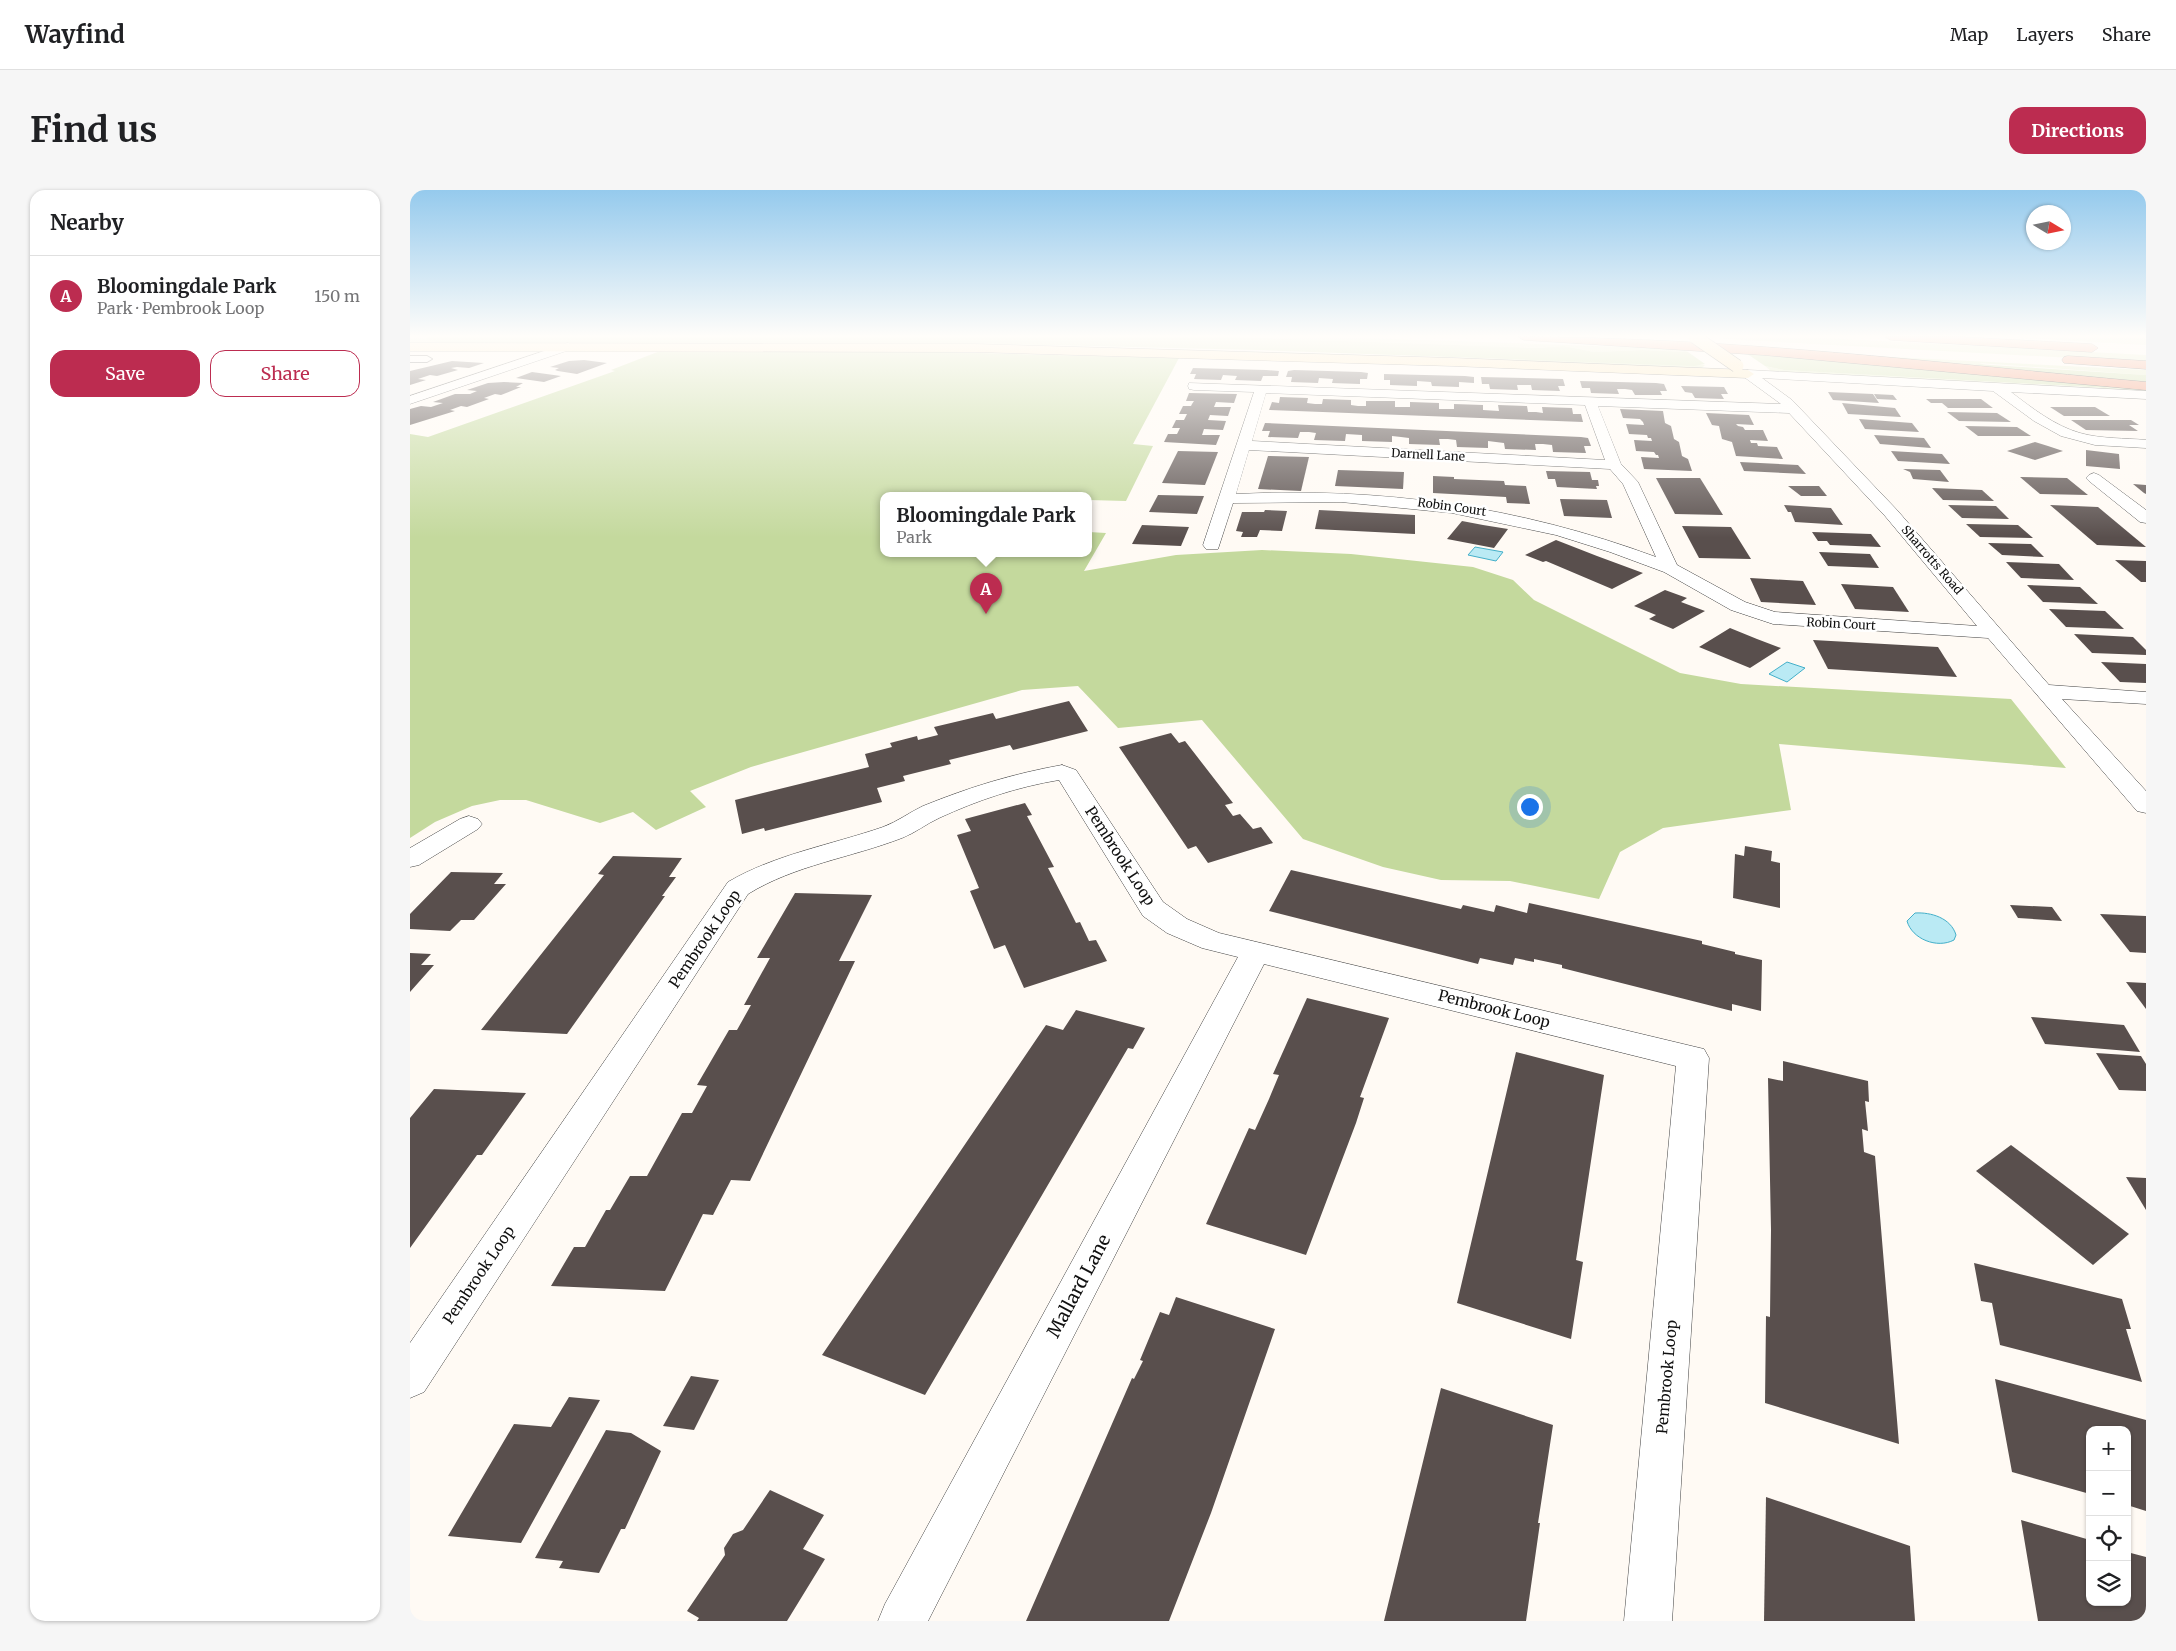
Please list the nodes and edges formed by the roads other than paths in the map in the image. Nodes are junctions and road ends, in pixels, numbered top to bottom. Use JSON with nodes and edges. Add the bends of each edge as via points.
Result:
{"nodes":[{"id":1,"x":1256,"y":404,"type":"edge"},
{"id":2,"x":1591,"y":404,"type":"edge"},
{"id":3,"x":1661,"y":404,"type":"edge"},
{"id":4,"x":1786,"y":404,"type":"edge"},
{"id":5,"x":2021,"y":404,"type":"edge"},
{"id":6,"x":1793,"y":409,"type":"junction"},
{"id":7,"x":2146,"y":444,"type":"edge"},
{"id":8,"x":1243,"y":445,"type":"junction"},
{"id":9,"x":1614,"y":465,"type":"junction"},
{"id":10,"x":2094,"y":478,"type":"dead end"},
{"id":11,"x":1226,"y":499,"type":"junction"},
{"id":12,"x":2146,"y":518,"type":"edge"},
{"id":13,"x":1212,"y":545,"type":"dead end"},
{"id":14,"x":1670,"y":568,"type":"junction"},
{"id":15,"x":1994,"y":633,"type":"junction"},
{"id":16,"x":2043,"y":691,"type":"junction"},
{"id":17,"x":2146,"y":698,"type":"edge"},
{"id":18,"x":2146,"y":806,"type":"edge"},
{"id":19,"x":469,"y":824,"type":"dead end"},
{"id":20,"x":410,"y":859,"type":"edge"},
{"id":21,"x":1256,"y":950,"type":"junction"},
{"id":22,"x":410,"y":1378,"type":"edge"},
{"id":23,"x":902,"y":1621,"type":"edge"},
{"id":24,"x":1648,"y":1621,"type":"edge"}],
"edges":[{"from":1,"to":8,"type":"street"},
{"from":2,"to":9,"type":"street"},
{"from":3,"to":6,"type":"street"},
{"from":4,"to":6,"type":"street","name":"Sharrotts Road"},
{"from":5,"to":7,"type":"street","via":[[2067,433],[2103,441]]},
{"from":6,"to":15,"type":"street","name":"Sharrotts Road","via":[[1897,520]]},
{"from":8,"to":9,"type":"street","name":"Darnell Lane"},
{"from":8,"to":11,"type":"street"},
{"from":9,"to":14,"type":"street","via":[[1630,482]]},
{"from":10,"to":12,"type":"street"},
{"from":11,"to":13,"type":"street"},
{"from":11,"to":14,"type":"street","name":"Robin Court","via":[[1352,497],[1449,506],[1577,534]]},
{"from":14,"to":15,"type":"street","name":"Robin Court","via":[[1738,606],[1773,618]]},
{"from":15,"to":16,"type":"street","name":"Sharrotts Road"},
{"from":16,"to":17,"type":"street"},
{"from":16,"to":18,"type":"street","name":"Sharrotts Road"},
{"from":19,"to":20,"type":"street"},
{"from":21,"to":22,"type":"street","name":"Pembrook Loop","via":[[1212,940],[1177,926],[1153,909],[1068,775],[1062,772],[1017,780],[974,794],[894,832],[749,880],[738,888]]},
{"from":21,"to":23,"type":"street","name":"Mallard Lane"},
{"from":21,"to":24,"type":"street","name":"Pembrook Loop","via":[[1693,1058]]}]}
